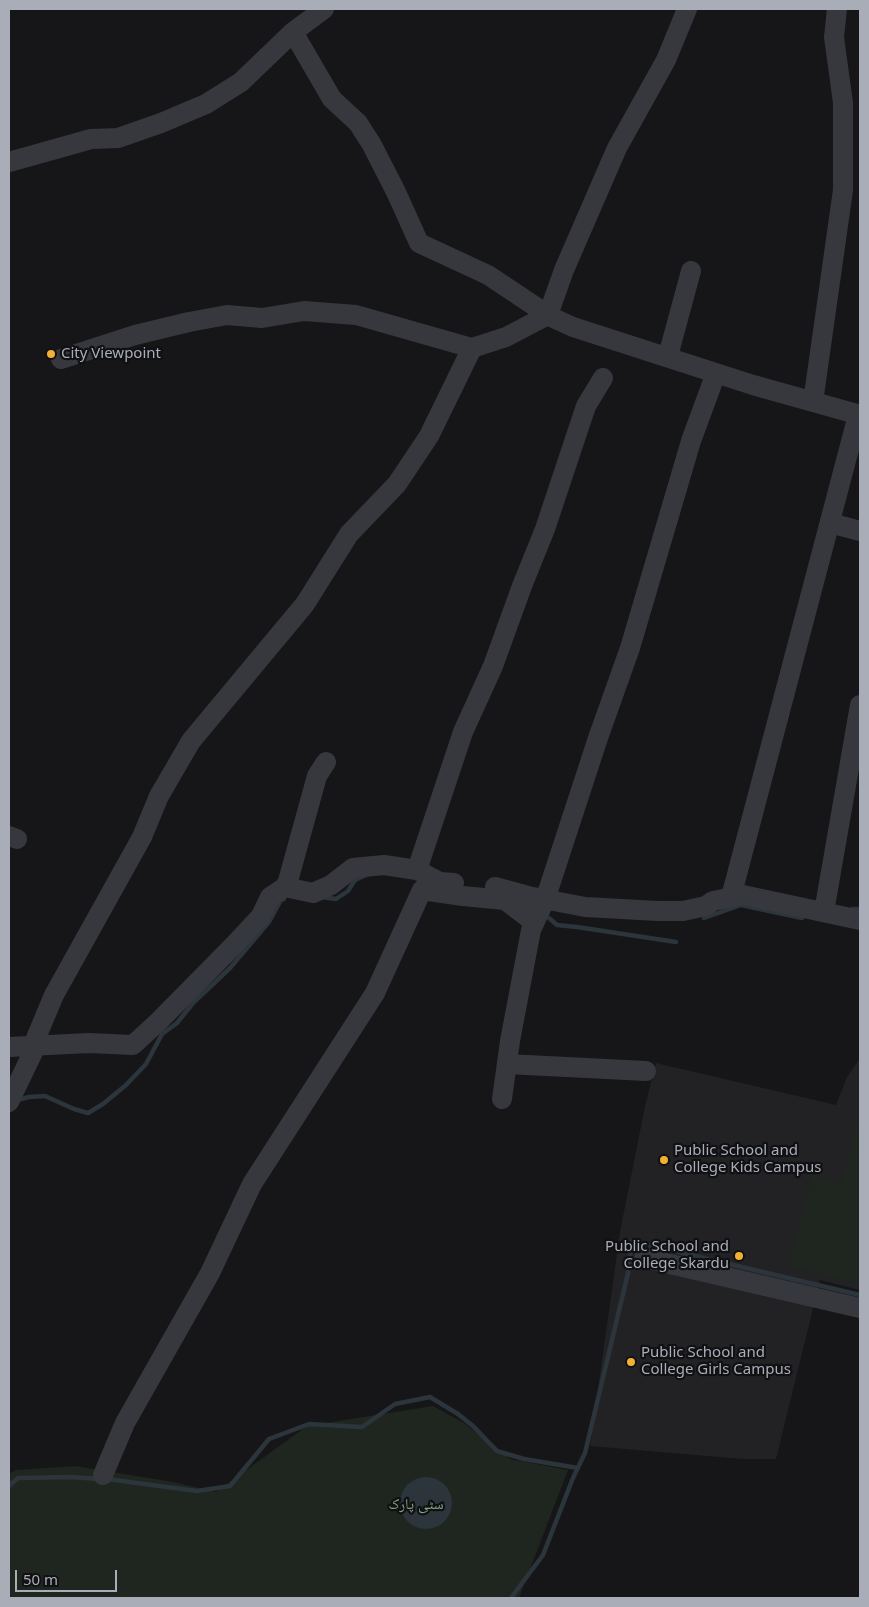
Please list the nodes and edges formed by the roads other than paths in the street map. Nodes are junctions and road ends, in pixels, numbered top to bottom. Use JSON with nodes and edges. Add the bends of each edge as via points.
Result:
{"nodes":[{"id":1,"x":324,"y":9,"type":"edge"},
{"id":2,"x":687,"y":9,"type":"edge"},
{"id":3,"x":837,"y":9,"type":"edge"},
{"id":4,"x":293,"y":32,"type":"junction"},
{"id":5,"x":9,"y":162,"type":"edge"},
{"id":6,"x":690,"y":271,"type":"dead end"},
{"id":7,"x":548,"y":315,"type":"junction"},
{"id":8,"x":472,"y":348,"type":"junction"},
{"id":9,"x":668,"y":356,"type":"junction"},
{"id":10,"x":62,"y":360,"type":"dead end"},
{"id":11,"x":716,"y":373,"type":"junction"},
{"id":12,"x":603,"y":378,"type":"dead end"},
{"id":13,"x":813,"y":402,"type":"junction"},
{"id":14,"x":859,"y":415,"type":"edge"},
{"id":15,"x":830,"y":523,"type":"junction"},
{"id":16,"x":860,"y":531,"type":"edge"},
{"id":17,"x":860,"y":705,"type":"edge"},
{"id":18,"x":326,"y":762,"type":"dead end"},
{"id":19,"x":417,"y":870,"type":"junction"},
{"id":20,"x":285,"y":887,"type":"junction"},
{"id":21,"x":731,"y":897,"type":"junction"},
{"id":22,"x":545,"y":900,"type":"junction"},
{"id":23,"x":824,"y":912,"type":"junction"},
{"id":24,"x":860,"y":920,"type":"edge"},
{"id":25,"x":533,"y":925,"type":"junction"},
{"id":26,"x":9,"y":1046,"type":"edge"},
{"id":27,"x":36,"y":1046,"type":"junction"},
{"id":28,"x":507,"y":1064,"type":"junction"},
{"id":29,"x":646,"y":1071,"type":"dead end"},
{"id":30,"x":502,"y":1099,"type":"dead end"},
{"id":31,"x":9,"y":1102,"type":"edge"},
{"id":32,"x":644,"y":1258,"type":"dead end"},
{"id":33,"x":860,"y":1308,"type":"edge"},
{"id":34,"x":103,"y":1475,"type":"dead end"}],
"edges":[{"from":1,"to":4,"type":"street"},
{"from":2,"to":7,"type":"street","via":[[666,60],[617,148]]},
{"from":3,"to":13,"type":"street","via":[[834,37],[843,103],[843,190]]},
{"from":4,"to":5,"type":"street","via":[[242,82],[206,104],[118,138],[91,139]]},
{"from":4,"to":7,"type":"street","via":[[332,99],[358,123],[372,145],[419,242],[488,275]]},
{"from":6,"to":9,"type":"street"},
{"from":7,"to":8,"type":"street","via":[[506,337]]},
{"from":7,"to":9,"type":"street","via":[[573,327]]},
{"from":8,"to":10,"type":"street","via":[[356,315],[304,311],[262,318],[227,315],[189,322],[135,335]]},
{"from":8,"to":27,"type":"street","via":[[429,436],[397,484],[350,534],[305,604],[191,741],[54,995],[36,1038]]},
{"from":9,"to":11,"type":"street"},
{"from":11,"to":13,"type":"street"},
{"from":11,"to":22,"type":"street","via":[[691,440],[630,648]]},
{"from":12,"to":19,"type":"street","via":[[586,406],[545,529],[493,666],[463,732]]},
{"from":13,"to":14,"type":"street"},
{"from":14,"to":15,"type":"street"},
{"from":15,"to":16,"type":"street"},
{"from":15,"to":21,"type":"street"},
{"from":17,"to":23,"type":"street"},
{"from":18,"to":20,"type":"street","via":[[317,776]]},
{"from":19,"to":20,"type":"street","via":[[384,865],[353,868],[313,893]]},
{"from":19,"to":22,"type":"street","via":[[440,882],[485,884]]},
{"from":20,"to":27,"type":"street","via":[[270,897],[262,916],[133,1045]]},
{"from":21,"to":22,"type":"street","via":[[683,911],[585,907]]},
{"from":21,"to":23,"type":"street","via":[[754,896]]},
{"from":22,"to":25,"type":"street"},
{"from":23,"to":24,"type":"street"},
{"from":25,"to":28,"type":"street"},
{"from":25,"to":34,"type":"street","via":[[505,900],[422,890],[375,993],[252,1184],[210,1273],[125,1423]]},
{"from":26,"to":27,"type":"street"},
{"from":27,"to":31,"type":"street"},
{"from":28,"to":29,"type":"street"},
{"from":28,"to":30,"type":"street"},
{"from":32,"to":33,"type":"street"}]}
